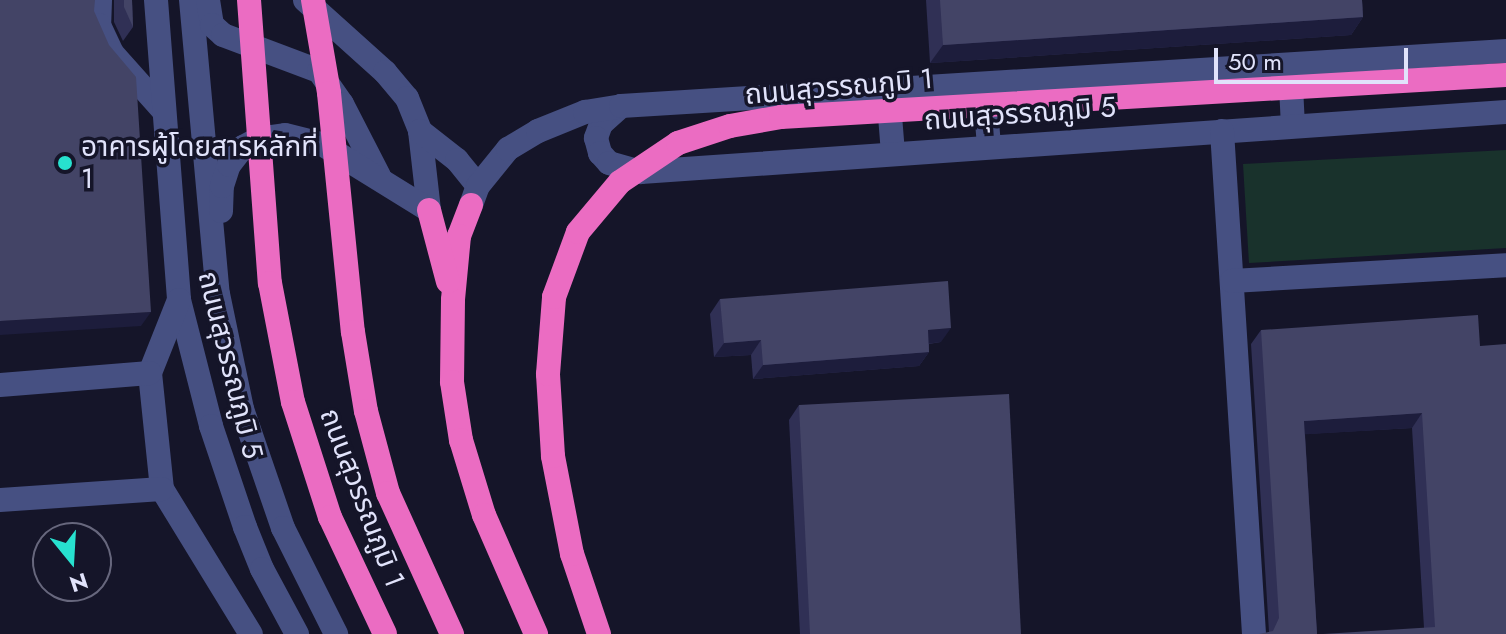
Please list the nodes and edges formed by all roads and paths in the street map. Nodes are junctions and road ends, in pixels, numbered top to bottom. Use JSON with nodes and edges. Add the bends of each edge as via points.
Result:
{"nodes":[{"id":1,"x":100,"y":0,"type":"edge"},
{"id":2,"x":156,"y":0,"type":"edge"},
{"id":3,"x":191,"y":0,"type":"edge"},
{"id":4,"x":208,"y":0,"type":"edge"},
{"id":5,"x":249,"y":0,"type":"edge"},
{"id":6,"x":305,"y":0,"type":"edge"},
{"id":7,"x":313,"y":0,"type":"edge"},
{"id":8,"x":1506,"y":51,"type":"edge"},
{"id":9,"x":1289,"y":65,"type":"junction"},
{"id":10,"x":1506,"y":75,"type":"edge"},
{"id":11,"x":984,"y":84,"type":"junction"},
{"id":12,"x":888,"y":91,"type":"junction"},
{"id":13,"x":621,"y":106,"type":"junction"},
{"id":14,"x":163,"y":110,"type":"junction"},
{"id":15,"x":1506,"y":112,"type":"edge"},
{"id":16,"x":1293,"y":126,"type":"junction"},
{"id":17,"x":420,"y":131,"type":"junction"},
{"id":18,"x":1222,"y":131,"type":"junction"},
{"id":19,"x":989,"y":146,"type":"junction"},
{"id":20,"x":893,"y":153,"type":"junction"},
{"id":21,"x":379,"y":176,"type":"junction"},
{"id":22,"x":474,"y":196,"type":"junction"},
{"id":23,"x":429,"y":210,"type":"junction"},
{"id":24,"x":1506,"y":265,"type":"edge"},
{"id":25,"x":1232,"y":281,"type":"junction"},
{"id":26,"x":218,"y":294,"type":"junction"},
{"id":27,"x":179,"y":300,"type":"junction"},
{"id":28,"x":453,"y":300,"type":"junction"},
{"id":29,"x":150,"y":373,"type":"junction"},
{"id":30,"x":0,"y":385,"type":"edge"},
{"id":31,"x":162,"y":489,"type":"junction"},
{"id":32,"x":0,"y":500,"type":"edge"},
{"id":33,"x":251,"y":634,"type":"edge"},
{"id":34,"x":297,"y":634,"type":"edge"},
{"id":35,"x":336,"y":634,"type":"edge"},
{"id":36,"x":385,"y":634,"type":"edge"},
{"id":37,"x":452,"y":634,"type":"edge"},
{"id":38,"x":536,"y":634,"type":"edge"},
{"id":39,"x":599,"y":634,"type":"edge"},
{"id":40,"x":1254,"y":634,"type":"edge"}],
"edges":[{"from":1,"to":14,"type":"street","via":[[99,25],[112,53]]},
{"from":2,"to":14,"type":"street","name":"ถนนสุวรรณภูมิ 5"},
{"from":3,"to":26,"type":"street","name":"ถนนสุวรรณภูมิ 5"},
{"from":4,"to":21,"type":"street","via":[[212,25],[223,35],[319,71]]},
{"from":5,"to":36,"type":"highway","name":"ถนนสุวรรณภูมิ 1","via":[[270,283],[293,402],[330,517]]},
{"from":6,"to":17,"type":"street","via":[[385,72],[407,98]]},
{"from":7,"to":37,"type":"highway","name":"ถนนสุวรรณภูมิ 1","via":[[366,411],[388,493]]},
{"from":8,"to":9,"type":"street","name":"ถนนสุวรรณภูมิ 5"},
{"from":9,"to":11,"type":"street","name":"ถนนสุวรรณภูมิ 5"},
{"from":9,"to":16,"type":"street"},
{"from":10,"to":39,"type":"highway","name":"ถนนสุวรรณภูมิ 1","via":[[781,117],[678,143],[620,182],[578,232],[554,297],[548,374],[553,456],[572,554]]},
{"from":11,"to":12,"type":"street","name":"ถนนสุวรรณภูมิ 5"},
{"from":11,"to":19,"type":"street"},
{"from":12,"to":13,"type":"street","name":"ถนนสุวรรณภูมิ 5"},
{"from":12,"to":20,"type":"street"},
{"from":13,"to":20,"type":"street","name":"ถนนสุวรรณภูมิ 5","via":[[601,124],[596,138],[600,153],[609,163],[641,172]]},
{"from":13,"to":22,"type":"street","name":"ถนนสุวรรณภูมิ 5","via":[[585,112],[508,149]]},
{"from":14,"to":27,"type":"street","name":"ถนนสุวรรณภูมิ 5"},
{"from":15,"to":16,"type":"street","name":"ถนนสุวรรณภูมิ 5"},
{"from":16,"to":18,"type":"street","name":"ถนนสุวรรณภูมิ 5"},
{"from":17,"to":22,"type":"street","via":[[457,160]]},
{"from":17,"to":23,"type":"street"},
{"from":18,"to":19,"type":"street","name":"ถนนสุวรรณภูมิ 5"},
{"from":18,"to":25,"type":"street"},
{"from":19,"to":20,"type":"street","name":"ถนนสุวรรณภูมิ 5"},
{"from":21,"to":23,"type":"street","name":"ถนนสุวรรณภูมิ 5"},
{"from":21,"to":26,"type":"street","name":"ถนนสุวรรณภูมิ 5","via":[[322,144],[285,135],[243,147],[222,186]]},
{"from":22,"to":28,"type":"highway","via":[[459,236]]},
{"from":23,"to":28,"type":"highway"},
{"from":24,"to":25,"type":"street"},
{"from":25,"to":40,"type":"street"},
{"from":26,"to":35,"type":"street","name":"ถนนสุวรรณภูมิ 5","via":[[259,462],[283,528]]},
{"from":27,"to":29,"type":"street"},
{"from":27,"to":34,"type":"street","name":"ถนนสุวรรณภูมิ 5","via":[[211,426],[245,527]]},
{"from":28,"to":38,"type":"highway","via":[[452,382],[461,440],[484,515]]},
{"from":29,"to":30,"type":"street"},
{"from":29,"to":31,"type":"street"},
{"from":31,"to":32,"type":"street"},
{"from":31,"to":33,"type":"street"}]}
